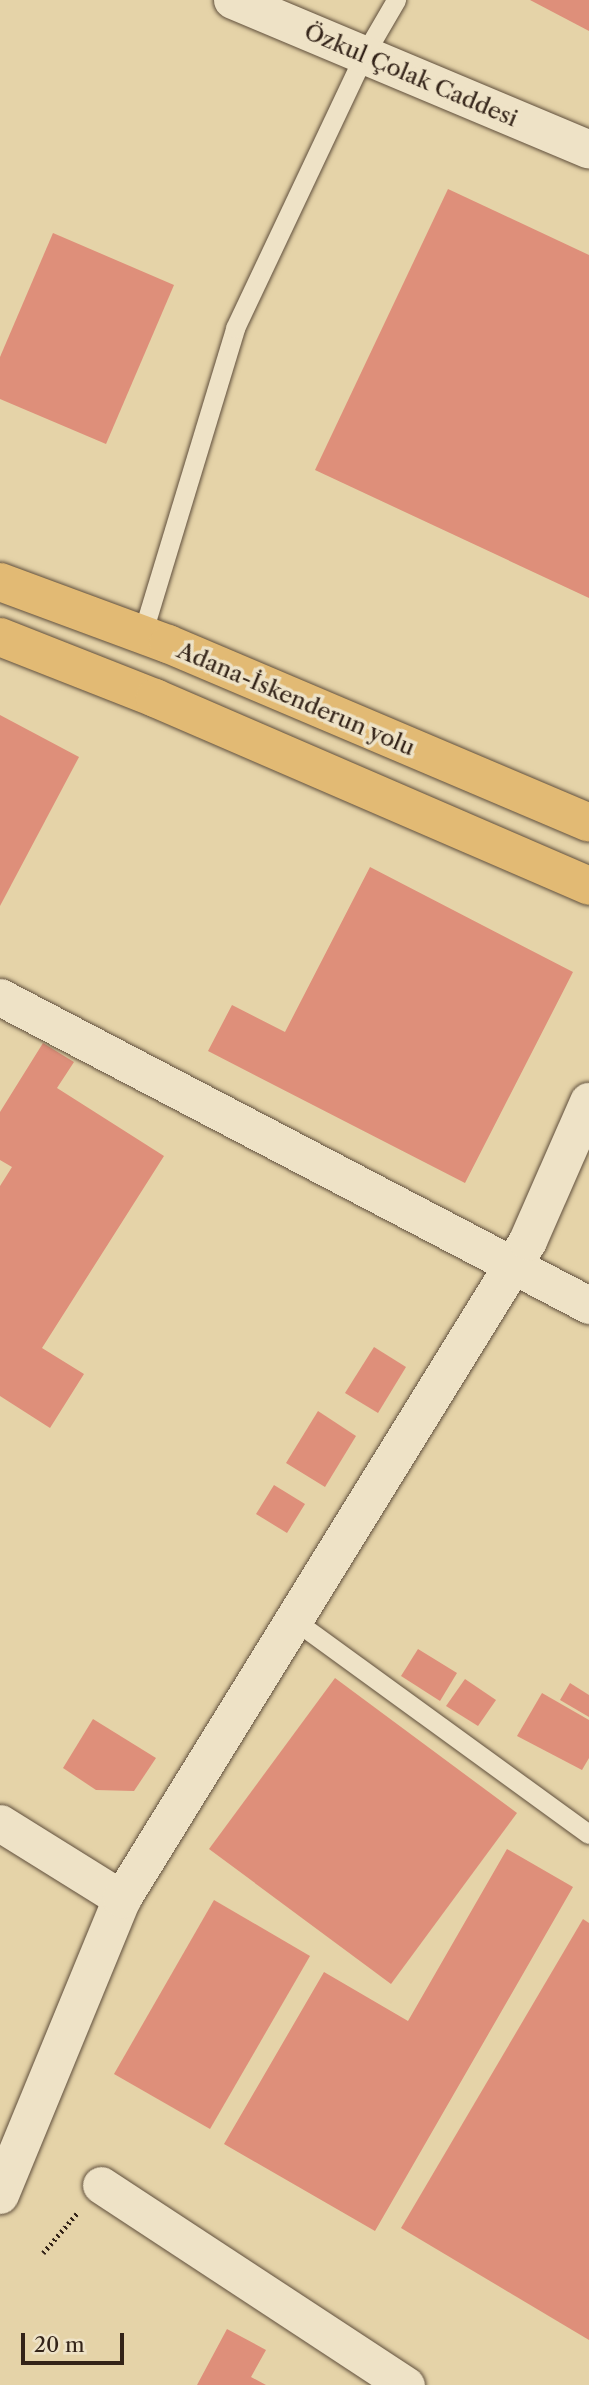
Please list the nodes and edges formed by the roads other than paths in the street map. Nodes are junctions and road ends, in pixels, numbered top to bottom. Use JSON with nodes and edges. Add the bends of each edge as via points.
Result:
{"nodes":[{"id":1,"x":233,"y":0,"type":"edge"},
{"id":2,"x":396,"y":0,"type":"edge"},
{"id":3,"x":364,"y":55,"type":"junction"},
{"id":4,"x":589,"y":150,"type":"edge"},
{"id":5,"x":0,"y":582,"type":"edge"},
{"id":6,"x":142,"y":635,"type":"junction"},
{"id":7,"x":0,"y":637,"type":"edge"},
{"id":8,"x":589,"y":823,"type":"edge"},
{"id":9,"x":589,"y":886,"type":"edge"},
{"id":10,"x":0,"y":997,"type":"edge"},
{"id":11,"x":589,"y":1102,"type":"edge"},
{"id":12,"x":513,"y":1265,"type":"junction"},
{"id":13,"x":589,"y":1305,"type":"edge"},
{"id":14,"x":294,"y":1620,"type":"junction"},
{"id":15,"x":0,"y":1823,"type":"edge"},
{"id":16,"x":589,"y":1834,"type":"edge"},
{"id":17,"x":122,"y":1899,"type":"junction"},
{"id":18,"x":101,"y":2185,"type":"road end"},
{"id":19,"x":0,"y":2194,"type":"edge"},
{"id":20,"x":406,"y":2385,"type":"edge"}],
"edges":[{"from":1,"to":3,"type":"street","name":"Özkul Çolak Caddesi"},
{"from":2,"to":3,"type":"lane"},
{"from":3,"to":4,"type":"street","name":"Özkul Çolak Caddesi"},
{"from":3,"to":6,"type":"lane","via":[[235,328]]},
{"from":5,"to":6,"type":"highway","name":"Adana-İskenderun yolu"},
{"from":6,"to":8,"type":"highway","name":"Adana-İskenderun yolu"},
{"from":7,"to":9,"type":"highway","via":[[155,698]]},
{"from":10,"to":12,"type":"street"},
{"from":11,"to":12,"type":"street"},
{"from":12,"to":13,"type":"street"},
{"from":12,"to":14,"type":"street"},
{"from":14,"to":16,"type":"lane"},
{"from":14,"to":17,"type":"street"},
{"from":15,"to":17,"type":"street"},
{"from":17,"to":19,"type":"street"},
{"from":18,"to":20,"type":"street"}]}
